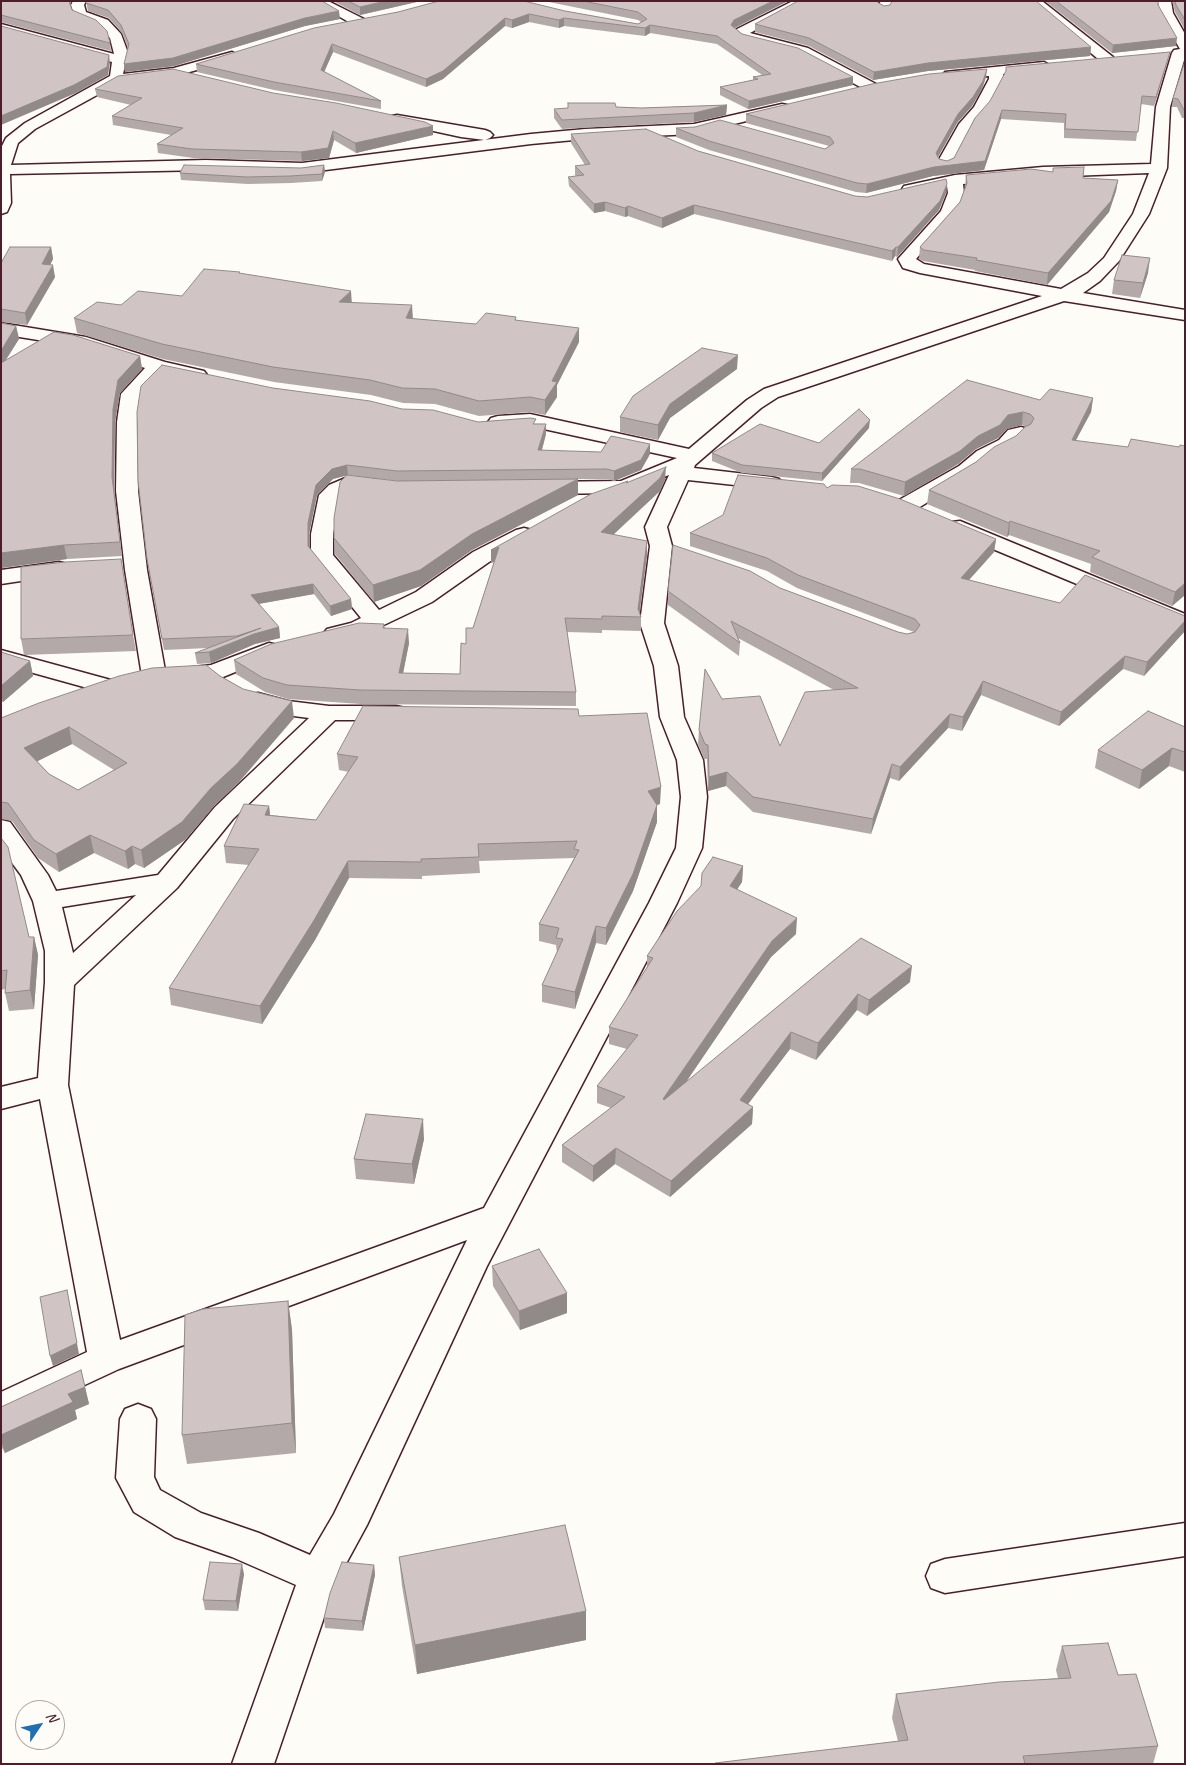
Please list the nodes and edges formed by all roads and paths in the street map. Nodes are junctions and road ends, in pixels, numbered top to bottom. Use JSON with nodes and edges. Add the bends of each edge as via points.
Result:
{"nodes":[{"id":1,"x":318,"y":1,"type":"edge"},
{"id":2,"x":804,"y":1,"type":"edge"},
{"id":3,"x":1034,"y":1,"type":"edge"},
{"id":4,"x":1164,"y":1,"type":"edge"},
{"id":5,"x":80,"y":8,"type":"edge"},
{"id":6,"x":98,"y":14,"type":"edge"},
{"id":7,"x":375,"y":19,"type":"edge"},
{"id":8,"x":359,"y":22,"type":"junction"},
{"id":9,"x":340,"y":26,"type":"edge"},
{"id":10,"x":1,"y":28,"type":"edge"},
{"id":11,"x":1183,"y":50,"type":"edge"},
{"id":12,"x":248,"y":51,"type":"edge"},
{"id":13,"x":1162,"y":55,"type":"edge"},
{"id":14,"x":120,"y":60,"type":"junction"},
{"id":15,"x":1090,"y":62,"type":"edge"},
{"id":16,"x":1061,"y":64,"type":"edge"},
{"id":17,"x":995,"y":70,"type":"junction"},
{"id":18,"x":176,"y":72,"type":"junction"},
{"id":19,"x":1179,"y":72,"type":"edge"},
{"id":20,"x":937,"y":76,"type":"edge"},
{"id":21,"x":115,"y":79,"type":"junction"},
{"id":22,"x":201,"y":80,"type":"edge"},
{"id":23,"x":890,"y":84,"type":"edge"},
{"id":24,"x":870,"y":87,"type":"junction"},
{"id":25,"x":851,"y":91,"type":"edge"},
{"id":26,"x":794,"y":105,"type":"edge"},
{"id":27,"x":385,"y":117,"type":"edge"},
{"id":28,"x":719,"y":123,"type":"junction"},
{"id":29,"x":748,"y":130,"type":"edge"},
{"id":30,"x":648,"y":131,"type":"junction"},
{"id":31,"x":531,"y":138,"type":"junction"},
{"id":32,"x":678,"y":146,"type":"edge"},
{"id":33,"x":945,"y":163,"type":"edge"},
{"id":34,"x":1160,"y":168,"type":"junction"},
{"id":35,"x":1,"y":170,"type":"edge"},
{"id":36,"x":955,"y":180,"type":"junction"},
{"id":37,"x":898,"y":192,"type":"edge"},
{"id":38,"x":1,"y":209,"type":"edge"},
{"id":39,"x":1063,"y":295,"type":"junction"},
{"id":40,"x":1185,"y":315,"type":"edge"},
{"id":41,"x":1,"y":328,"type":"edge"},
{"id":42,"x":159,"y":366,"type":"junction"},
{"id":43,"x":216,"y":379,"type":"edge"},
{"id":44,"x":479,"y":424,"type":"edge"},
{"id":45,"x":1021,"y":433,"type":"edge"},
{"id":46,"x":687,"y":464,"type":"junction"},
{"id":47,"x":621,"y":487,"type":"junction"},
{"id":48,"x":789,"y":487,"type":"edge"},
{"id":49,"x":524,"y":488,"type":"edge"},
{"id":50,"x":398,"y":489,"type":"edge"},
{"id":51,"x":576,"y":506,"type":"edge"},
{"id":52,"x":539,"y":526,"type":"edge"},
{"id":53,"x":113,"y":564,"type":"edge"},
{"id":54,"x":76,"y":567,"type":"edge"},
{"id":55,"x":136,"y":570,"type":"junction"},
{"id":56,"x":1,"y":577,"type":"edge"},
{"id":57,"x":375,"y":620,"type":"junction"},
{"id":58,"x":1185,"y":622,"type":"edge"},
{"id":59,"x":1,"y":657,"type":"edge"},
{"id":60,"x":131,"y":682,"type":"junction"},
{"id":61,"x":229,"y":683,"type":"junction"},
{"id":62,"x":73,"y":699,"type":"edge"},
{"id":63,"x":329,"y":712,"type":"junction"},
{"id":64,"x":421,"y":713,"type":"edge"},
{"id":65,"x":1,"y":828,"type":"edge"},
{"id":66,"x":167,"y":882,"type":"junction"},
{"id":67,"x":48,"y":901,"type":"junction"},
{"id":68,"x":60,"y":982,"type":"junction"},
{"id":69,"x":53,"y":1085,"type":"junction"},
{"id":70,"x":1,"y":1098,"type":"edge"},
{"id":71,"x":498,"y":1216,"type":"junction"},
{"id":72,"x":106,"y":1358,"type":"junction"},
{"id":73,"x":1,"y":1409,"type":"edge"},
{"id":74,"x":138,"y":1419,"type":"dead end"},
{"id":75,"x":1185,"y":1539,"type":"edge"},
{"id":76,"x":945,"y":1576,"type":"dead end"},
{"id":77,"x":318,"y":1577,"type":"junction"},
{"id":78,"x":253,"y":1764,"type":"edge"}],
"edges":[{"from":1,"to":8,"type":"street"},
{"from":2,"to":24,"type":"street","via":[[740,33],[803,51]]},
{"from":3,"to":15,"type":"street","via":[[1113,59]]},
{"from":4,"to":11,"type":"street"},
{"from":5,"to":6,"type":"street"},
{"from":5,"to":14,"type":"street","via":[[103,23],[116,38]]},
{"from":7,"to":8,"type":"street"},
{"from":8,"to":9,"type":"street"},
{"from":10,"to":14,"type":"street"},
{"from":11,"to":13,"type":"street"},
{"from":11,"to":19,"type":"street"},
{"from":12,"to":18,"type":"street"},
{"from":14,"to":21,"type":"street"},
{"from":16,"to":17,"type":"street"},
{"from":17,"to":20,"type":"street"},
{"from":17,"to":33,"type":"street","via":[[996,79],[991,90],[966,124]]},
{"from":18,"to":21,"type":"street"},
{"from":18,"to":22,"type":"street"},
{"from":19,"to":34,"type":"street"},
{"from":21,"to":35,"type":"street","via":[[30,126],[11,141]]},
{"from":23,"to":24,"type":"street"},
{"from":24,"to":25,"type":"street"},
{"from":26,"to":28,"type":"street"},
{"from":27,"to":31,"type":"street","via":[[461,132]]},
{"from":28,"to":29,"type":"street"},
{"from":28,"to":30,"type":"street","via":[[694,129]]},
{"from":30,"to":31,"type":"street"},
{"from":30,"to":32,"type":"street"},
{"from":31,"to":35,"type":"street","via":[[302,168],[206,165]]},
{"from":34,"to":36,"type":"street","via":[[1043,172]]},
{"from":34,"to":39,"type":"street","via":[[1142,214],[1110,261],[1094,277]]},
{"from":35,"to":38,"type":"street"},
{"from":36,"to":37,"type":"street"},
{"from":36,"to":39,"type":"street","via":[[956,193],[949,212],[913,251],[907,259],[909,264]]},
{"from":39,"to":40,"type":"street"},
{"from":39,"to":46,"type":"street","via":[[770,393]]},
{"from":41,"to":42,"type":"street","via":[[50,334]]},
{"from":42,"to":43,"type":"street"},
{"from":42,"to":55,"type":"street","via":[[131,394],[127,422],[127,491]]},
{"from":44,"to":46,"type":"street","via":[[530,420]]},
{"from":45,"to":58,"type":"street","via":[[1015,434],[1006,444],[984,455],[966,470],[899,503]]},
{"from":46,"to":47,"type":"street"},
{"from":46,"to":48,"type":"street","via":[[751,482],[779,483]]},
{"from":46,"to":71,"type":"street","via":[[656,527],[670,549],[652,624],[666,666],[662,717],[690,760],[694,797],[689,848]]},
{"from":47,"to":49,"type":"street"},
{"from":47,"to":51,"type":"street"},
{"from":50,"to":57,"type":"street","via":[[348,483],[340,485],[330,495],[322,534],[322,556]]},
{"from":52,"to":57,"type":"street","via":[[481,557],[424,597]]},
{"from":53,"to":55,"type":"street","via":[[128,564]]},
{"from":54,"to":56,"type":"street"},
{"from":55,"to":60,"type":"street"},
{"from":57,"to":61,"type":"street","via":[[359,628],[264,651]]},
{"from":59,"to":60,"type":"street"},
{"from":60,"to":61,"type":"street"},
{"from":60,"to":62,"type":"street"},
{"from":61,"to":63,"type":"street","via":[[255,699],[286,708]]},
{"from":63,"to":64,"type":"street"},
{"from":63,"to":66,"type":"street","via":[[224,813]]},
{"from":65,"to":67,"type":"street"},
{"from":66,"to":67,"type":"street"},
{"from":66,"to":68,"type":"street"},
{"from":67,"to":68,"type":"street","via":[[60,951]]},
{"from":68,"to":69,"type":"street"},
{"from":69,"to":70,"type":"street"},
{"from":69,"to":72,"type":"street"},
{"from":71,"to":72,"type":"street"},
{"from":71,"to":77,"type":"street","via":[[470,1266],[348,1525]]},
{"from":72,"to":73,"type":"street"},
{"from":74,"to":77,"type":"street","via":[[135,1478],[147,1501],[188,1525],[245,1544]]},
{"from":75,"to":76,"type":"street"},
{"from":77,"to":78,"type":"street"}]}
